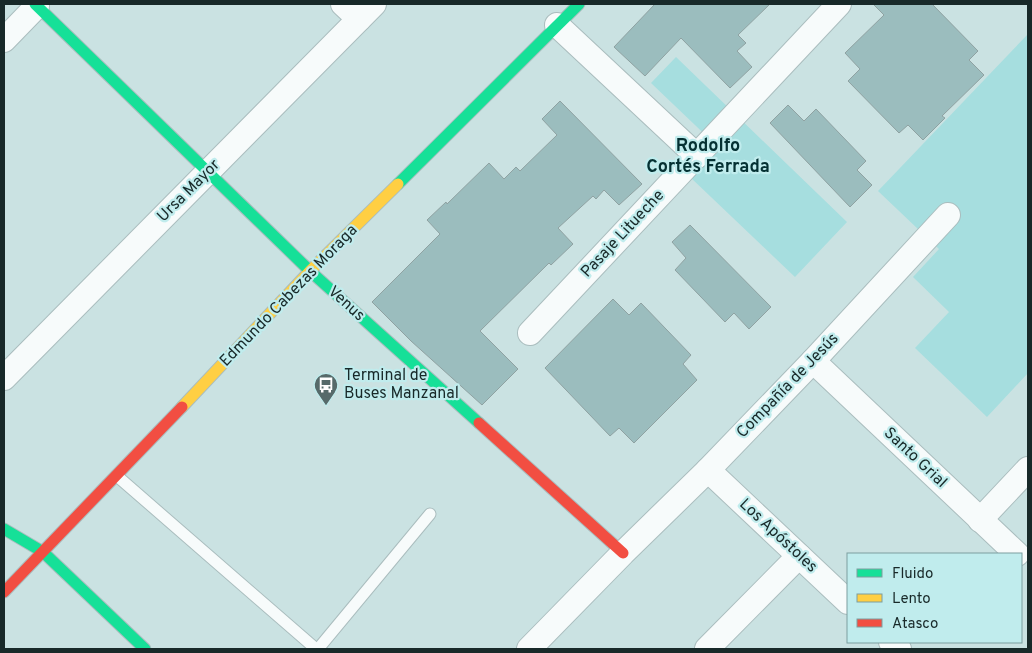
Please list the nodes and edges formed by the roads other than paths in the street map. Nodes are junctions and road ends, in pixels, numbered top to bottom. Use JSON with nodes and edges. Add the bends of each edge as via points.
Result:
{"nodes":[{"id":1,"x":578,"y":4,"type":"edge"},
{"id":2,"x":839,"y":4,"type":"edge"},
{"id":3,"x":36,"y":5,"type":"edge"},
{"id":4,"x":359,"y":9,"type":"edge"},
{"id":5,"x":557,"y":26,"type":"junction"},
{"id":6,"x":4,"y":40,"type":"edge"},
{"id":7,"x":697,"y":156,"type":"junction"},
{"id":8,"x":208,"y":172,"type":"junction"},
{"id":9,"x":948,"y":215,"type":"dead end"},
{"id":10,"x":310,"y":271,"type":"junction"},
{"id":11,"x":530,"y":334,"type":"dead end"},
{"id":12,"x":812,"y":361,"type":"junction"},
{"id":13,"x":4,"y":378,"type":"edge"},
{"id":14,"x":1028,"y":469,"type":"edge"},
{"id":15,"x":708,"y":470,"type":"junction"},
{"id":16,"x":117,"y":476,"type":"junction"},
{"id":17,"x":430,"y":514,"type":"dead end"},
{"id":18,"x":980,"y":520,"type":"junction"},
{"id":19,"x":4,"y":529,"type":"edge"},
{"id":20,"x":42,"y":552,"type":"junction"},
{"id":21,"x":623,"y":552,"type":"junction"},
{"id":22,"x":1016,"y":553,"type":"edge"},
{"id":23,"x":799,"y":556,"type":"junction"},
{"id":24,"x":4,"y":592,"type":"edge"},
{"id":25,"x":847,"y":601,"type":"edge"},
{"id":26,"x":145,"y":649,"type":"edge"},
{"id":27,"x":318,"y":649,"type":"edge"},
{"id":28,"x":529,"y":649,"type":"edge"},
{"id":29,"x":707,"y":649,"type":"edge"}],
"edges":[{"from":1,"to":5,"type":"street","name":"Edmundo Cabezas Moraga"},
{"from":2,"to":7,"type":"street","name":"Pasaje Litueche"},
{"from":3,"to":6,"type":"street"},
{"from":3,"to":8,"type":"street","name":"Venus"},
{"from":4,"to":8,"type":"street","name":"Ursa Mayor"},
{"from":5,"to":7,"type":"street"},
{"from":5,"to":10,"type":"street","name":"Edmundo Cabezas Moraga"},
{"from":7,"to":11,"type":"street","name":"Pasaje Litueche"},
{"from":8,"to":10,"type":"street","name":"Venus"},
{"from":8,"to":13,"type":"street","name":"Ursa Mayor"},
{"from":9,"to":12,"type":"street","name":"Compañía de Jesús"},
{"from":10,"to":16,"type":"street","name":"Edmundo Cabezas Moraga"},
{"from":10,"to":21,"type":"street","name":"Venus"},
{"from":12,"to":15,"type":"street","name":"Compañía de Jesús"},
{"from":12,"to":18,"type":"street","name":"Santo Grial"},
{"from":14,"to":18,"type":"street"},
{"from":15,"to":21,"type":"street","name":"Compañía de Jesús"},
{"from":15,"to":23,"type":"street","name":"Los Apóstoles"},
{"from":16,"to":20,"type":"street","name":"Edmundo Cabezas Moraga"},
{"from":16,"to":27,"type":"lane"},
{"from":17,"to":27,"type":"lane"},
{"from":18,"to":22,"type":"street","name":"Santo Grial"},
{"from":19,"to":20,"type":"street"},
{"from":20,"to":24,"type":"street","name":"Edmundo Cabezas Moraga"},
{"from":20,"to":26,"type":"street"},
{"from":21,"to":28,"type":"street","name":"Compañía de Jesús"},
{"from":23,"to":25,"type":"street","name":"Los Apóstoles"},
{"from":23,"to":29,"type":"street"}]}
